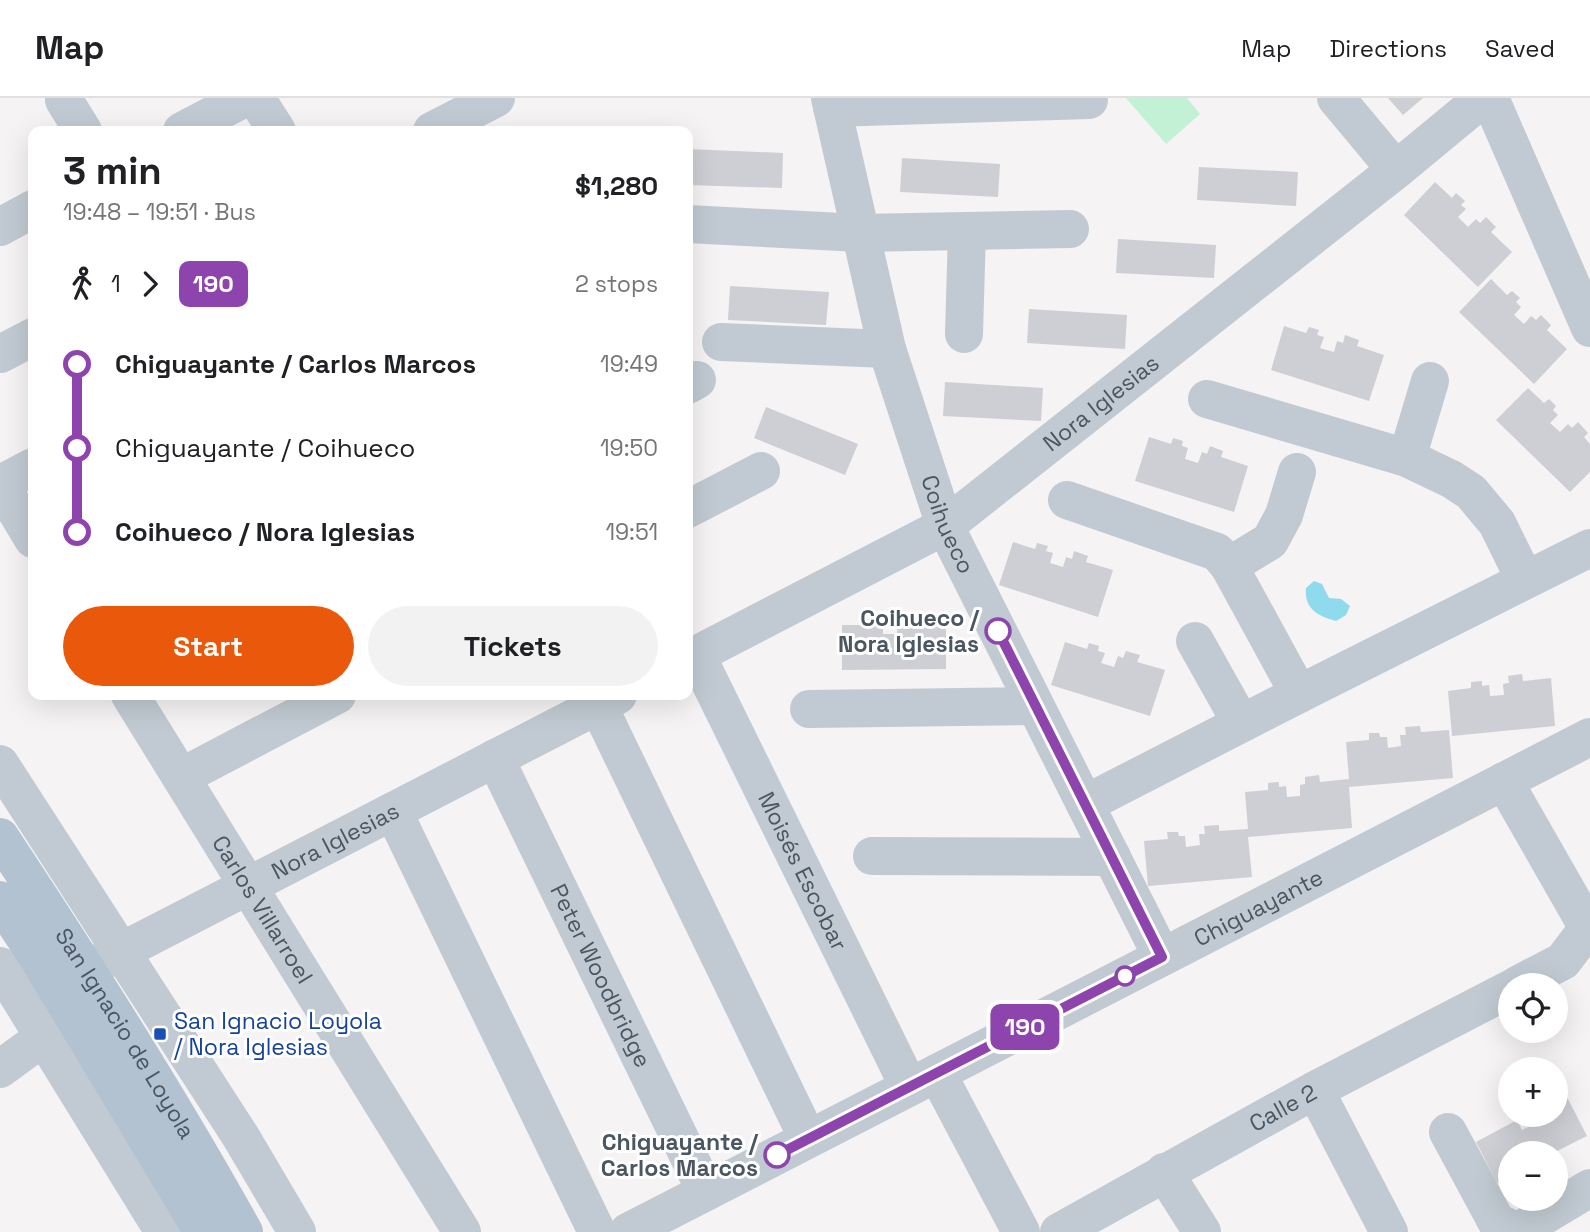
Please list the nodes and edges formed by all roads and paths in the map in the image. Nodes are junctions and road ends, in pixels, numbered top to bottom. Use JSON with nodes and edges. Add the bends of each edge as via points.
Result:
{"nodes":[{"id":1,"x":245,"y":98,"type":"edge"},
{"id":2,"x":256,"y":98,"type":"edge"},
{"id":3,"x":496,"y":98,"type":"edge"},
{"id":4,"x":1336,"y":98,"type":"edge"},
{"id":5,"x":1483,"y":98,"type":"edge"},
{"id":6,"x":1490,"y":98,"type":"edge"},
{"id":7,"x":1089,"y":100,"type":"edge"},
{"id":8,"x":831,"y":103,"type":"edge"},
{"id":9,"x":192,"y":126,"type":"edge"},
{"id":10,"x":274,"y":126,"type":"edge"},
{"id":11,"x":442,"y":126,"type":"edge"},
{"id":12,"x":1396,"y":170,"type":"junction"},
{"id":13,"x":28,"y":212,"type":"edge"},
{"id":14,"x":693,"y":224,"type":"edge"},
{"id":15,"x":0,"y":227,"type":"edge"},
{"id":16,"x":1070,"y":229,"type":"dead end"},
{"id":17,"x":967,"y":231,"type":"junction"},
{"id":18,"x":860,"y":233,"type":"junction"},
{"id":19,"x":1590,"y":328,"type":"edge"},
{"id":20,"x":964,"y":334,"type":"dead end"},
{"id":21,"x":28,"y":340,"type":"edge"},
{"id":22,"x":721,"y":342,"type":"dead end"},
{"id":23,"x":887,"y":349,"type":"junction"},
{"id":24,"x":0,"y":354,"type":"edge"},
{"id":25,"x":1430,"y":381,"type":"dead end"},
{"id":26,"x":1207,"y":400,"type":"dead end"},
{"id":27,"x":1407,"y":458,"type":"junction"},
{"id":28,"x":28,"y":470,"type":"edge"},
{"id":29,"x":761,"y":471,"type":"dead end"},
{"id":30,"x":1297,"y":472,"type":"dead end"},
{"id":31,"x":0,"y":484,"type":"edge"},
{"id":32,"x":1067,"y":500,"type":"dead end"},
{"id":33,"x":693,"y":506,"type":"edge"},
{"id":34,"x":945,"y":526,"type":"junction"},
{"id":35,"x":28,"y":530,"type":"edge"},
{"id":36,"x":1590,"y":548,"type":"edge"},
{"id":37,"x":1229,"y":566,"type":"junction"},
{"id":38,"x":1525,"y":580,"type":"junction"},
{"id":39,"x":1195,"y":641,"type":"dead end"},
{"id":40,"x":693,"y":656,"type":"edge"},
{"id":41,"x":693,"y":659,"type":"edge"},
{"id":42,"x":1299,"y":694,"type":"junction"},
{"id":43,"x":133,"y":700,"type":"edge"},
{"id":44,"x":327,"y":700,"type":"edge"},
{"id":45,"x":608,"y":700,"type":"edge"},
{"id":46,"x":1035,"y":706,"type":"junction"},
{"id":47,"x":809,"y":709,"type":"dead end"},
{"id":48,"x":1241,"y":723,"type":"junction"},
{"id":49,"x":1590,"y":737,"type":"edge"},
{"id":50,"x":495,"y":758,"type":"junction"},
{"id":51,"x":0,"y":764,"type":"edge"},
{"id":52,"x":181,"y":777,"type":"junction"},
{"id":53,"x":1504,"y":781,"type":"junction"},
{"id":54,"x":1085,"y":804,"type":"junction"},
{"id":55,"x":393,"y":811,"type":"junction"},
{"id":56,"x":0,"y":837,"type":"edge"},
{"id":57,"x":872,"y":856,"type":"dead end"},
{"id":58,"x":1112,"y":857,"type":"junction"},
{"id":59,"x":248,"y":886,"type":"junction"},
{"id":60,"x":0,"y":900,"type":"edge"},
{"id":61,"x":120,"y":952,"type":"junction"},
{"id":62,"x":1162,"y":957,"type":"junction"},
{"id":63,"x":0,"y":966,"type":"edge"},
{"id":64,"x":1540,"y":973,"type":"edge"},
{"id":65,"x":69,"y":979,"type":"junction"},
{"id":66,"x":1498,"y":995,"type":"edge"},
{"id":67,"x":45,"y":1036,"type":"junction"},
{"id":68,"x":0,"y":1069,"type":"edge"},
{"id":69,"x":923,"y":1080,"type":"junction"},
{"id":70,"x":1315,"y":1090,"type":"junction"},
{"id":71,"x":1448,"y":1132,"type":"dead end"},
{"id":72,"x":808,"y":1139,"type":"junction"},
{"id":73,"x":1164,"y":1172,"type":"junction"},
{"id":74,"x":1590,"y":1188,"type":"edge"},
{"id":75,"x":706,"y":1192,"type":"junction"},
{"id":76,"x":163,"y":1232,"type":"edge"},
{"id":77,"x":202,"y":1232,"type":"edge"},
{"id":78,"x":244,"y":1232,"type":"edge"},
{"id":79,"x":297,"y":1232,"type":"edge"},
{"id":80,"x":461,"y":1232,"type":"edge"},
{"id":81,"x":597,"y":1232,"type":"edge"},
{"id":82,"x":628,"y":1232,"type":"edge"},
{"id":83,"x":1021,"y":1232,"type":"edge"},
{"id":84,"x":1059,"y":1232,"type":"edge"},
{"id":85,"x":1202,"y":1232,"type":"edge"},
{"id":86,"x":1388,"y":1232,"type":"edge"}],
"edges":[{"from":1,"to":9,"type":"street"},
{"from":2,"to":10,"type":"street"},
{"from":3,"to":11,"type":"street"},
{"from":4,"to":12,"type":"street"},
{"from":5,"to":12,"type":"street","name":"Nora Iglesias"},
{"from":6,"to":19,"type":"street"},
{"from":7,"to":8,"type":"street"},
{"from":8,"to":18,"type":"street","name":"Coihueco"},
{"from":12,"to":34,"type":"street","name":"Nora Iglesias"},
{"from":13,"to":15,"type":"street"},
{"from":14,"to":18,"type":"street"},
{"from":16,"to":17,"type":"street"},
{"from":17,"to":18,"type":"street"},
{"from":17,"to":20,"type":"street"},
{"from":18,"to":23,"type":"street","name":"Coihueco"},
{"from":21,"to":24,"type":"street"},
{"from":22,"to":23,"type":"street"},
{"from":23,"to":34,"type":"street","name":"Coihueco"},
{"from":25,"to":27,"type":"street"},
{"from":26,"to":27,"type":"street"},
{"from":27,"to":38,"type":"street","via":[[1471,492],[1497,523]]},
{"from":28,"to":31,"type":"street"},
{"from":29,"to":33,"type":"street"},
{"from":30,"to":37,"type":"street","via":[[1284,515],[1270,541]]},
{"from":31,"to":35,"type":"street"},
{"from":32,"to":37,"type":"street","via":[[1217,551]]},
{"from":34,"to":40,"type":"street","name":"Nora Iglesias"},
{"from":34,"to":46,"type":"street","name":"Coihueco"},
{"from":36,"to":38,"type":"street"},
{"from":37,"to":42,"type":"street"},
{"from":38,"to":42,"type":"street"},
{"from":39,"to":48,"type":"street"},
{"from":41,"to":69,"type":"street","name":"Moisés Escobar"},
{"from":42,"to":48,"type":"street"},
{"from":43,"to":52,"type":"street","name":"Carlos Villarroel"},
{"from":44,"to":52,"type":"street"},
{"from":45,"to":50,"type":"street","name":"Nora Iglesias"},
{"from":45,"to":72,"type":"street"},
{"from":46,"to":47,"type":"street"},
{"from":46,"to":54,"type":"street","name":"Coihueco"},
{"from":48,"to":54,"type":"street"},
{"from":49,"to":53,"type":"street","name":"Chiguayante"},
{"from":50,"to":55,"type":"street","name":"Nora Iglesias"},
{"from":50,"to":75,"type":"street","name":"Peter Woodbridge"},
{"from":51,"to":61,"type":"street","name":"San Ignacio de Loyola"},
{"from":52,"to":59,"type":"street","name":"Carlos Villarroel"},
{"from":53,"to":62,"type":"street","name":"Chiguayante"},
{"from":53,"to":64,"type":"street","via":[[1588,928],[1563,961]]},
{"from":54,"to":58,"type":"street","name":"Coihueco"},
{"from":55,"to":59,"type":"street","name":"Nora Iglesias"},
{"from":55,"to":81,"type":"street"},
{"from":56,"to":65,"type":"main road","name":"San Ignacio de Loyola","via":[[65,936]]},
{"from":57,"to":58,"type":"street"},
{"from":58,"to":62,"type":"street","name":"Coihueco"},
{"from":59,"to":61,"type":"street","name":"Nora Iglesias"},
{"from":59,"to":80,"type":"street","name":"Carlos Villarroel"},
{"from":60,"to":65,"type":"main road","name":"San Ignacio de Loyola","via":[[35,953]]},
{"from":61,"to":65,"type":"street","name":"Nora Iglesias"},
{"from":61,"to":79,"type":"street","name":"San Ignacio de Loyola","via":[[241,1136]]},
{"from":62,"to":69,"type":"street","name":"Chiguayante"},
{"from":63,"to":67,"type":"street"},
{"from":65,"to":77,"type":"main road","name":"San Ignacio de Loyola"},
{"from":65,"to":78,"type":"main road","name":"San Ignacio de Loyola","via":[[212,1175]]},
{"from":66,"to":70,"type":"street","name":"Calle 2"},
{"from":67,"to":68,"type":"street"},
{"from":67,"to":76,"type":"street"},
{"from":69,"to":72,"type":"street","name":"Chiguayante"},
{"from":69,"to":83,"type":"street","name":"Moisés Escobar"},
{"from":70,"to":73,"type":"street","name":"Calle 2"},
{"from":70,"to":86,"type":"street"},
{"from":71,"to":74,"type":"street","via":[[1496,1222],[1517,1232]]},
{"from":72,"to":75,"type":"street","name":"Chiguayante"},
{"from":73,"to":84,"type":"street","name":"Calle 2"},
{"from":73,"to":85,"type":"street"},
{"from":75,"to":82,"type":"street","name":"Chiguayante"}]}
